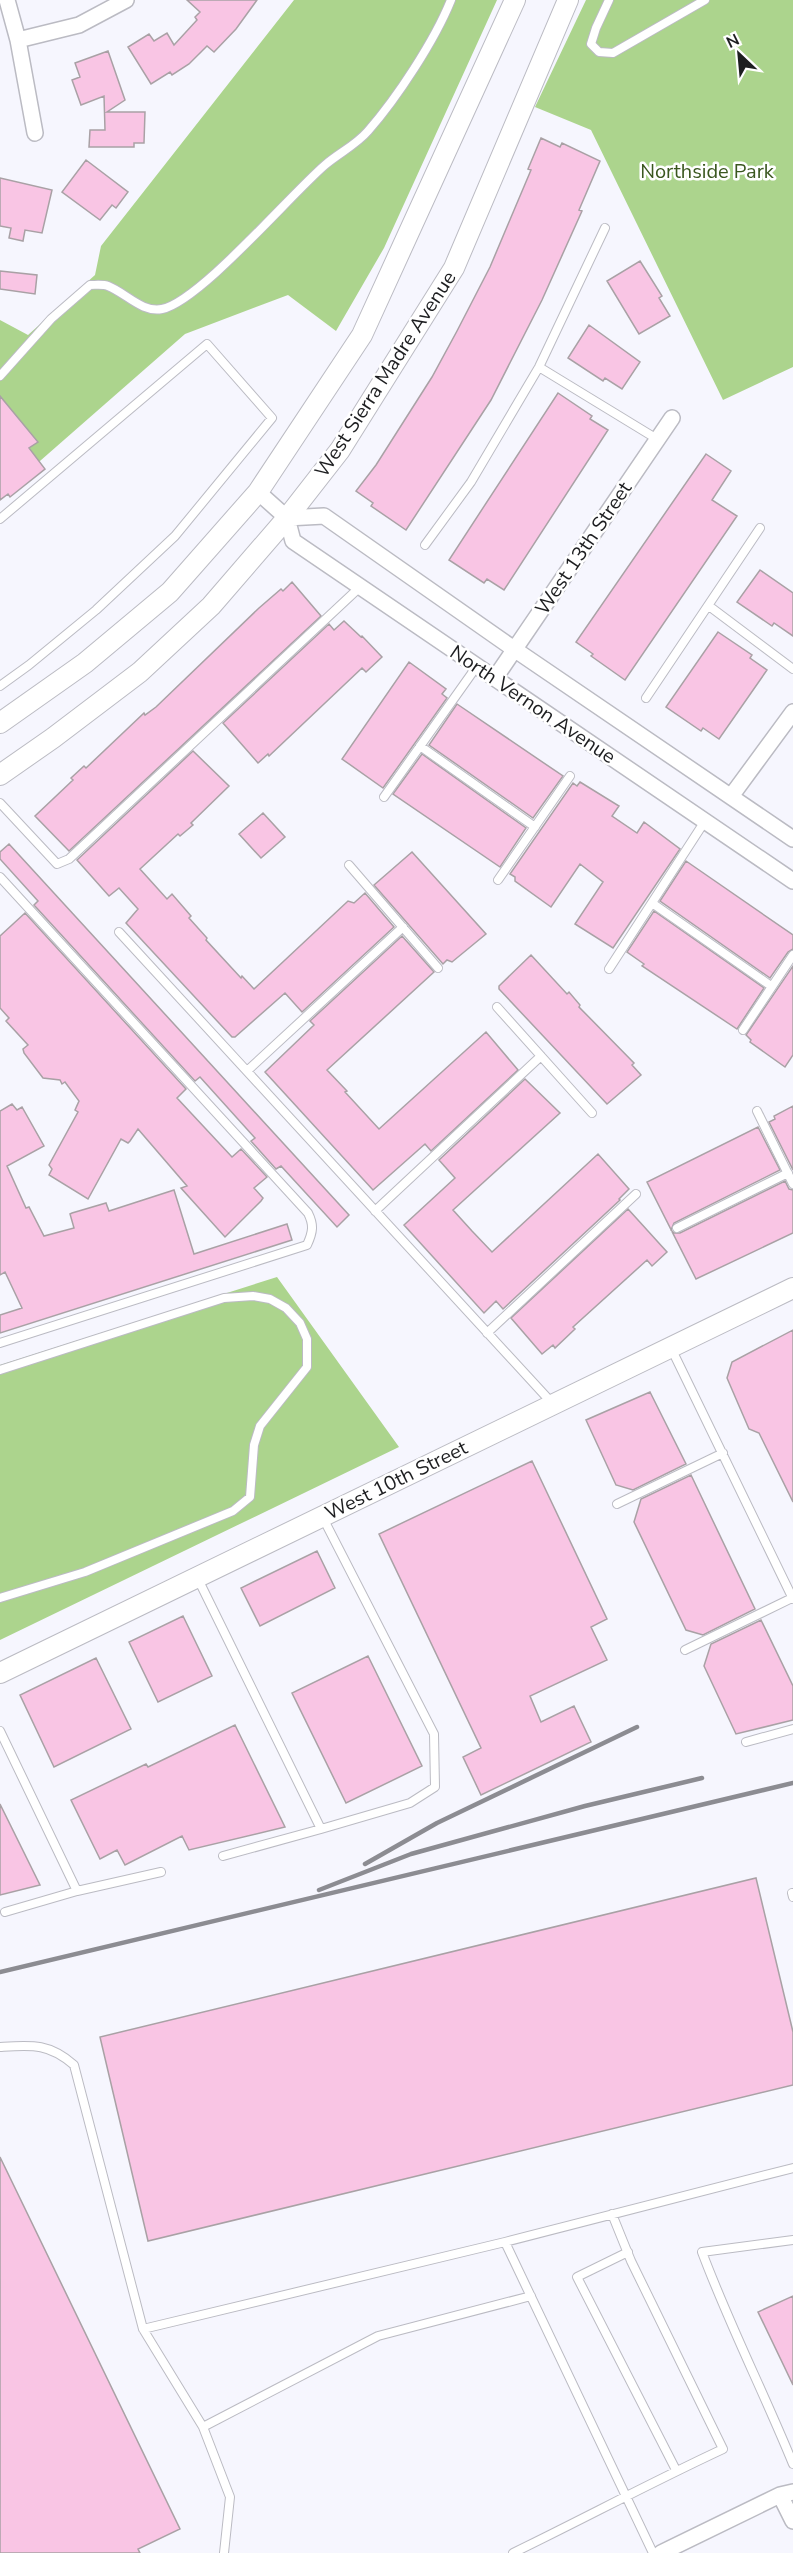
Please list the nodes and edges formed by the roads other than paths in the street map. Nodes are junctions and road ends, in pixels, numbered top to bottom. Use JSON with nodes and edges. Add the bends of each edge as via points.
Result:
{"nodes":[{"id":1,"x":7,"y":0,"type":"edge"},
{"id":2,"x":126,"y":0,"type":"edge"},
{"id":3,"x":451,"y":0,"type":"edge"},
{"id":4,"x":515,"y":0,"type":"edge"},
{"id":5,"x":568,"y":0,"type":"edge"},
{"id":6,"x":609,"y":0,"type":"edge"},
{"id":7,"x":705,"y":0,"type":"edge"},
{"id":8,"x":18,"y":40,"type":"junction"},
{"id":9,"x":35,"y":133,"type":"dead end"},
{"id":10,"x":605,"y":228,"type":"dead end"},
{"id":11,"x":539,"y":367,"type":"junction"},
{"id":12,"x":0,"y":376,"type":"edge"},
{"id":13,"x":672,"y":418,"type":"dead end"},
{"id":14,"x":657,"y":439,"type":"junction"},
{"id":15,"x":258,"y":492,"type":"junction"},
{"id":16,"x":286,"y":518,"type":"junction"},
{"id":17,"x":0,"y":519,"type":"edge"},
{"id":18,"x":760,"y":528,"type":"dead end"},
{"id":19,"x":426,"y":545,"type":"dead end"},
{"id":20,"x":360,"y":586,"type":"junction"},
{"id":21,"x":708,"y":606,"type":"junction"},
{"id":22,"x":514,"y":649,"type":"junction"},
{"id":23,"x":477,"y":665,"type":"junction"},
{"id":24,"x":793,"y":669,"type":"edge"},
{"id":25,"x":495,"y":678,"type":"junction"},
{"id":26,"x":0,"y":686,"type":"edge"},
{"id":27,"x":646,"y":698,"type":"dead end"},
{"id":28,"x":793,"y":712,"type":"edge"},
{"id":29,"x":0,"y":723,"type":"edge"},
{"id":30,"x":420,"y":746,"type":"junction"},
{"id":31,"x":0,"y":776,"type":"edge"},
{"id":32,"x":570,"y":776,"type":"dead end"},
{"id":33,"x":732,"y":795,"type":"junction"},
{"id":34,"x":384,"y":797,"type":"dead end"},
{"id":35,"x":0,"y":803,"type":"edge"},
{"id":36,"x":705,"y":821,"type":"junction"},
{"id":37,"x":535,"y":826,"type":"junction"},
{"id":38,"x":793,"y":839,"type":"edge"},
{"id":39,"x":350,"y":865,"type":"dead end"},
{"id":40,"x":0,"y":877,"type":"edge"},
{"id":41,"x":498,"y":880,"type":"dead end"},
{"id":42,"x":793,"y":881,"type":"edge"},
{"id":43,"x":652,"y":903,"type":"junction"},
{"id":44,"x":403,"y":927,"type":"junction"},
{"id":45,"x":119,"y":932,"type":"dead end"},
{"id":46,"x":793,"y":955,"type":"edge"},
{"id":47,"x":438,"y":968,"type":"dead end"},
{"id":48,"x":609,"y":969,"type":"dead end"},
{"id":49,"x":771,"y":986,"type":"junction"},
{"id":50,"x":497,"y":1007,"type":"dead end"},
{"id":51,"x":743,"y":1030,"type":"dead end"},
{"id":52,"x":541,"y":1056,"type":"junction"},
{"id":53,"x":247,"y":1071,"type":"junction"},
{"id":54,"x":757,"y":1111,"type":"dead end"},
{"id":55,"x":592,"y":1113,"type":"dead end"},
{"id":56,"x":788,"y":1173,"type":"junction"},
{"id":57,"x":793,"y":1184,"type":"edge"},
{"id":58,"x":636,"y":1194,"type":"dead end"},
{"id":59,"x":375,"y":1211,"type":"junction"},
{"id":60,"x":677,"y":1228,"type":"dead end"},
{"id":61,"x":793,"y":1288,"type":"edge"},
{"id":62,"x":487,"y":1333,"type":"junction"},
{"id":63,"x":0,"y":1343,"type":"edge"},
{"id":64,"x":671,"y":1347,"type":"junction"},
{"id":65,"x":0,"y":1370,"type":"edge"},
{"id":66,"x":553,"y":1404,"type":"junction"},
{"id":67,"x":723,"y":1453,"type":"junction"},
{"id":68,"x":616,"y":1504,"type":"dead end"},
{"id":69,"x":322,"y":1516,"type":"junction"},
{"id":70,"x":198,"y":1577,"type":"junction"},
{"id":71,"x":0,"y":1598,"type":"edge"},
{"id":72,"x":793,"y":1598,"type":"edge"},
{"id":73,"x":686,"y":1650,"type":"dead end"},
{"id":74,"x":0,"y":1673,"type":"edge"},
{"id":75,"x":793,"y":1729,"type":"edge"},
{"id":76,"x":0,"y":1731,"type":"edge"},
{"id":77,"x":746,"y":1742,"type":"dead end"},
{"id":78,"x":321,"y":1829,"type":"junction"},
{"id":79,"x":223,"y":1856,"type":"dead end"},
{"id":80,"x":161,"y":1872,"type":"dead end"},
{"id":81,"x":76,"y":1891,"type":"junction"},
{"id":82,"x":5,"y":1912,"type":"dead end"},
{"id":83,"x":0,"y":2047,"type":"edge"},
{"id":84,"x":793,"y":2169,"type":"edge"},
{"id":85,"x":612,"y":2214,"type":"junction"},
{"id":86,"x":793,"y":2240,"type":"edge"},
{"id":87,"x":505,"y":2242,"type":"junction"},
{"id":88,"x":628,"y":2252,"type":"junction"},
{"id":89,"x":531,"y":2296,"type":"junction"},
{"id":90,"x":143,"y":2329,"type":"junction"},
{"id":91,"x":203,"y":2427,"type":"junction"},
{"id":92,"x":793,"y":2464,"type":"edge"},
{"id":93,"x":676,"y":2470,"type":"junction"},
{"id":94,"x":787,"y":2494,"type":"edge"},
{"id":95,"x":627,"y":2498,"type":"junction"},
{"id":96,"x":793,"y":2521,"type":"edge"},
{"id":97,"x":224,"y":2553,"type":"edge"},
{"id":98,"x":513,"y":2553,"type":"edge"},
{"id":99,"x":653,"y":2553,"type":"edge"},
{"id":100,"x":661,"y":2553,"type":"edge"}],
"edges":[{"from":1,"to":8,"type":"street"},
{"from":2,"to":8,"type":"street","via":[[80,26]]},
{"from":3,"to":12,"type":"lane","via":[[442,23],[368,130],[326,164],[218,270],[177,303],[160,309],[146,308],[106,285],[90,285],[51,319]]},
{"from":4,"to":15,"type":"street","name":"West Sierra Madre Avenue","via":[[362,335]]},
{"from":5,"to":16,"type":"street","name":"West Sierra Madre Avenue","via":[[454,268],[340,450]]},
{"from":6,"to":7,"type":"lane","via":[[591,44],[599,52],[613,53]]},
{"from":8,"to":9,"type":"street"},
{"from":10,"to":11,"type":"lane"},
{"from":11,"to":14,"type":"lane"},
{"from":11,"to":19,"type":"lane","via":[[471,482]]},
{"from":13,"to":14,"type":"street","name":"West 13th Street"},
{"from":14,"to":22,"type":"street","name":"West 13th Street"},
{"from":15,"to":16,"type":"street","name":"North Vernon Avenue"},
{"from":15,"to":29,"type":"street","name":"West Sierra Madre Avenue","via":[[170,592],[85,663]]},
{"from":16,"to":20,"type":"street","name":"North Vernon Avenue","via":[[293,541]]},
{"from":16,"to":22,"type":"street","name":"North Vernon Avenue","via":[[324,516]]},
{"from":16,"to":31,"type":"street","name":"West Sierra Madre Avenue","via":[[211,606],[140,672]]},
{"from":17,"to":26,"type":"lane","via":[[207,344],[272,418],[175,536],[96,610]]},
{"from":18,"to":21,"type":"lane"},
{"from":20,"to":23,"type":"street","name":"North Vernon Avenue"},
{"from":20,"to":35,"type":"lane","via":[[69,859],[57,864]]},
{"from":21,"to":24,"type":"lane"},
{"from":21,"to":27,"type":"lane"},
{"from":22,"to":25,"type":"street","name":"West 13th Street"},
{"from":22,"to":33,"type":"street","name":"North Vernon Avenue"},
{"from":23,"to":25,"type":"street","name":"North Vernon Avenue"},
{"from":23,"to":30,"type":"lane"},
{"from":25,"to":36,"type":"street","name":"North Vernon Avenue"},
{"from":28,"to":33,"type":"street"},
{"from":30,"to":34,"type":"lane"},
{"from":30,"to":37,"type":"lane"},
{"from":32,"to":37,"type":"lane"},
{"from":33,"to":38,"type":"street","name":"North Vernon Avenue"},
{"from":36,"to":42,"type":"street","name":"North Vernon Avenue"},
{"from":36,"to":43,"type":"lane"},
{"from":37,"to":41,"type":"lane"},
{"from":39,"to":44,"type":"lane"},
{"from":40,"to":63,"type":"lane","via":[[308,1213],[313,1233],[307,1245]]},
{"from":43,"to":48,"type":"lane"},
{"from":43,"to":49,"type":"lane"},
{"from":44,"to":47,"type":"lane"},
{"from":44,"to":53,"type":"lane"},
{"from":45,"to":53,"type":"lane"},
{"from":46,"to":49,"type":"lane"},
{"from":49,"to":51,"type":"lane"},
{"from":50,"to":52,"type":"lane"},
{"from":52,"to":55,"type":"lane"},
{"from":52,"to":59,"type":"lane"},
{"from":53,"to":59,"type":"lane"},
{"from":54,"to":56,"type":"lane"},
{"from":56,"to":57,"type":"lane"},
{"from":56,"to":60,"type":"lane"},
{"from":58,"to":62,"type":"lane"},
{"from":59,"to":62,"type":"lane"},
{"from":61,"to":64,"type":"street","name":"West 10th Street"},
{"from":62,"to":66,"type":"lane"},
{"from":64,"to":66,"type":"street","name":"West 10th Street"},
{"from":64,"to":67,"type":"lane"},
{"from":65,"to":71,"type":"lane","via":[[224,1298],[270,1299],[300,1323],[307,1339],[306,1367],[260,1426],[254,1445],[250,1497],[233,1511],[85,1572]]},
{"from":66,"to":69,"type":"street","name":"West 10th Street"},
{"from":67,"to":68,"type":"lane"},
{"from":67,"to":72,"type":"lane"},
{"from":69,"to":70,"type":"street","name":"West 10th Street"},
{"from":69,"to":78,"type":"lane","via":[[434,1734],[435,1786],[410,1803]]},
{"from":70,"to":74,"type":"street","name":"West 10th Street"},
{"from":70,"to":78,"type":"lane"},
{"from":72,"to":73,"type":"lane"},
{"from":75,"to":77,"type":"lane"},
{"from":76,"to":81,"type":"lane"},
{"from":78,"to":79,"type":"lane"},
{"from":80,"to":81,"type":"lane"},
{"from":81,"to":82,"type":"lane"},
{"from":83,"to":90,"type":"lane","via":[[37,2045],[61,2053],[74,2065]]},
{"from":84,"to":85,"type":"lane"},
{"from":85,"to":87,"type":"lane"},
{"from":85,"to":88,"type":"lane"},
{"from":86,"to":92,"type":"lane","via":[[702,2252],[721,2304]]},
{"from":87,"to":89,"type":"lane"},
{"from":87,"to":90,"type":"lane"},
{"from":88,"to":93,"type":"lane","via":[[723,2449]]},
{"from":88,"to":93,"type":"lane","via":[[577,2277]]},
{"from":89,"to":91,"type":"lane","via":[[378,2336]]},
{"from":89,"to":95,"type":"lane"},
{"from":90,"to":91,"type":"lane"},
{"from":91,"to":97,"type":"lane","via":[[230,2498]]},
{"from":93,"to":95,"type":"lane"},
{"from":94,"to":96,"type":"street"},
{"from":94,"to":100,"type":"street"},
{"from":95,"to":98,"type":"lane"},
{"from":95,"to":99,"type":"lane"}]}
